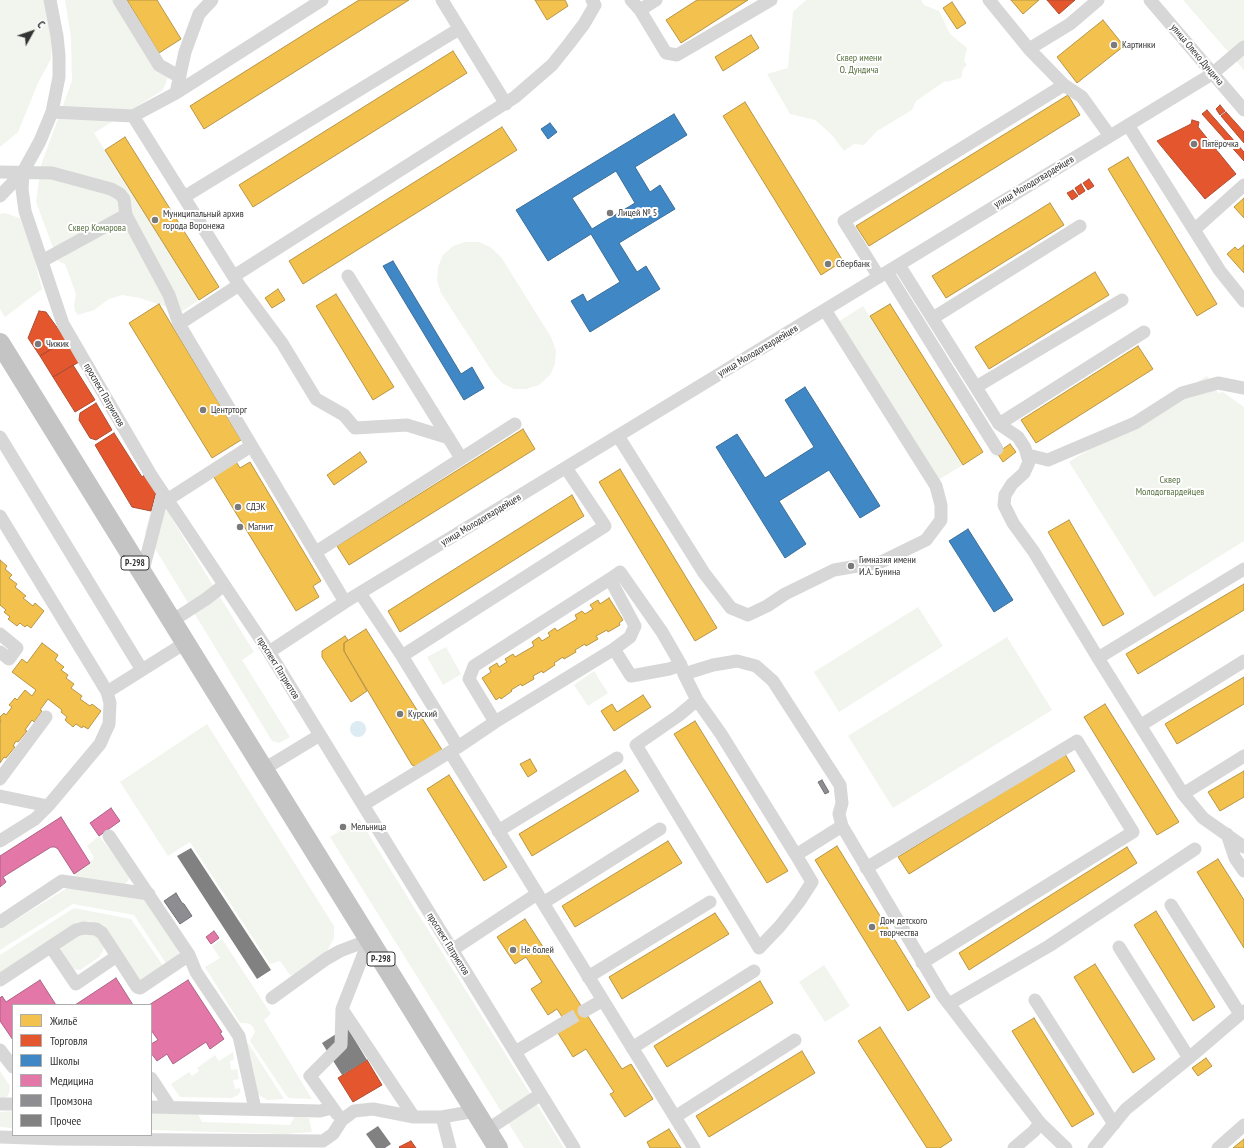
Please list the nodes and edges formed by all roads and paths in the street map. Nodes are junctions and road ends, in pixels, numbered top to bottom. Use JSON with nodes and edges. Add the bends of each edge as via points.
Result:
{"nodes":[{"id":1,"x":50,"y":0,"type":"edge"},
{"id":2,"x":119,"y":0,"type":"edge"},
{"id":3,"x":212,"y":0,"type":"edge"},
{"id":4,"x":322,"y":0,"type":"edge"},
{"id":5,"x":442,"y":0,"type":"edge"},
{"id":6,"x":592,"y":0,"type":"edge"},
{"id":7,"x":631,"y":0,"type":"edge"},
{"id":8,"x":656,"y":0,"type":"edge"},
{"id":9,"x":771,"y":0,"type":"edge"},
{"id":10,"x":989,"y":0,"type":"edge"},
{"id":11,"x":1098,"y":0,"type":"edge"},
{"id":12,"x":1150,"y":0,"type":"edge"},
{"id":13,"x":640,"y":10,"type":"junction"},
{"id":14,"x":460,"y":29,"type":"junction"},
{"id":15,"x":1244,"y":47,"type":"edge"},
{"id":16,"x":1029,"y":49,"type":"junction"},
{"id":17,"x":1212,"y":74,"type":"junction"},
{"id":18,"x":180,"y":77,"type":"junction"},
{"id":19,"x":1064,"y":85,"type":"junction"},
{"id":20,"x":176,"y":93,"type":"junction"},
{"id":21,"x":506,"y":104,"type":"junction"},
{"id":22,"x":1244,"y":110,"type":"edge"},
{"id":23,"x":52,"y":112,"type":"junction"},
{"id":24,"x":133,"y":116,"type":"junction"},
{"id":25,"x":1128,"y":125,"type":"junction"},
{"id":26,"x":1110,"y":136,"type":"junction"},
{"id":27,"x":0,"y":172,"type":"edge"},
{"id":28,"x":23,"y":172,"type":"junction"},
{"id":29,"x":1244,"y":185,"type":"edge"},
{"id":30,"x":0,"y":186,"type":"edge"},
{"id":31,"x":0,"y":196,"type":"edge"},
{"id":32,"x":184,"y":197,"type":"junction"},
{"id":33,"x":126,"y":215,"type":"junction"},
{"id":34,"x":1080,"y":226,"type":"dead end"},
{"id":35,"x":1194,"y":230,"type":"junction"},
{"id":36,"x":42,"y":261,"type":"junction"},
{"id":37,"x":899,"y":265,"type":"junction"},
{"id":38,"x":883,"y":274,"type":"junction"},
{"id":39,"x":348,"y":276,"type":"dead end"},
{"id":40,"x":236,"y":280,"type":"junction"},
{"id":41,"x":1122,"y":300,"type":"dead end"},
{"id":42,"x":1244,"y":301,"type":"edge"},
{"id":43,"x":825,"y":310,"type":"junction"},
{"id":44,"x":932,"y":318,"type":"junction"},
{"id":45,"x":179,"y":324,"type":"junction"},
{"id":46,"x":1144,"y":332,"type":"dead end"},
{"id":47,"x":0,"y":343,"type":"edge"},
{"id":48,"x":976,"y":387,"type":"junction"},
{"id":49,"x":1244,"y":388,"type":"edge"},
{"id":50,"x":515,"y":424,"type":"dead end"},
{"id":51,"x":999,"y":424,"type":"junction"},
{"id":52,"x":618,"y":436,"type":"junction"},
{"id":53,"x":0,"y":437,"type":"edge"},
{"id":54,"x":449,"y":438,"type":"junction"},
{"id":55,"x":251,"y":446,"type":"junction"},
{"id":56,"x":997,"y":449,"type":"dead end"},
{"id":57,"x":1028,"y":455,"type":"junction"},
{"id":58,"x":461,"y":458,"type":"junction"},
{"id":59,"x":566,"y":468,"type":"junction"},
{"id":60,"x":165,"y":496,"type":"junction"},
{"id":61,"x":0,"y":516,"type":"edge"},
{"id":62,"x":316,"y":552,"type":"junction"},
{"id":63,"x":1244,"y":569,"type":"edge"},
{"id":64,"x":142,"y":574,"type":"junction"},
{"id":65,"x":610,"y":579,"type":"junction"},
{"id":66,"x":224,"y":585,"type":"junction"},
{"id":67,"x":360,"y":593,"type":"junction"},
{"id":68,"x":346,"y":602,"type":"junction"},
{"id":69,"x":172,"y":621,"type":"junction"},
{"id":70,"x":0,"y":634,"type":"edge"},
{"id":71,"x":185,"y":643,"type":"junction"},
{"id":72,"x":614,"y":649,"type":"junction"},
{"id":73,"x":0,"y":652,"type":"edge"},
{"id":74,"x":269,"y":652,"type":"junction"},
{"id":75,"x":402,"y":656,"type":"junction"},
{"id":76,"x":1098,"y":658,"type":"junction"},
{"id":77,"x":1244,"y":661,"type":"edge"},
{"id":78,"x":683,"y":669,"type":"junction"},
{"id":79,"x":142,"y":670,"type":"junction"},
{"id":80,"x":107,"y":692,"type":"junction"},
{"id":81,"x":698,"y":700,"type":"junction"},
{"id":82,"x":46,"y":716,"type":"dead end"},
{"id":83,"x":495,"y":722,"type":"junction"},
{"id":84,"x":1141,"y":725,"type":"junction"},
{"id":85,"x":320,"y":735,"type":"junction"},
{"id":86,"x":454,"y":750,"type":"junction"},
{"id":87,"x":1244,"y":756,"type":"edge"},
{"id":88,"x":617,"y":758,"type":"dead end"},
{"id":89,"x":264,"y":769,"type":"junction"},
{"id":90,"x":0,"y":778,"type":"edge"},
{"id":91,"x":1183,"y":794,"type":"junction"},
{"id":92,"x":0,"y":796,"type":"edge"},
{"id":93,"x":363,"y":805,"type":"junction"},
{"id":94,"x":48,"y":806,"type":"junction"},
{"id":95,"x":842,"y":826,"type":"junction"},
{"id":96,"x":660,"y":829,"type":"dead end"},
{"id":97,"x":498,"y":831,"type":"junction"},
{"id":98,"x":1227,"y":834,"type":"junction"},
{"id":99,"x":109,"y":836,"type":"dead end"},
{"id":100,"x":0,"y":841,"type":"edge"},
{"id":101,"x":1244,"y":847,"type":"edge"},
{"id":102,"x":1195,"y":849,"type":"dead end"},
{"id":103,"x":796,"y":855,"type":"junction"},
{"id":104,"x":866,"y":868,"type":"junction"},
{"id":105,"x":1244,"y":871,"type":"edge"},
{"id":106,"x":149,"y":894,"type":"junction"},
{"id":107,"x":540,"y":899,"type":"junction"},
{"id":108,"x":710,"y":902,"type":"dead end"},
{"id":109,"x":1170,"y":905,"type":"dead end"},
{"id":110,"x":0,"y":922,"type":"edge"},
{"id":111,"x":369,"y":940,"type":"junction"},
{"id":112,"x":51,"y":947,"type":"junction"},
{"id":113,"x":1119,"y":947,"type":"dead end"},
{"id":114,"x":452,"y":950,"type":"junction"},
{"id":115,"x":189,"y":955,"type":"junction"},
{"id":116,"x":117,"y":956,"type":"junction"},
{"id":117,"x":922,"y":962,"type":"junction"},
{"id":118,"x":754,"y":971,"type":"dead end"},
{"id":119,"x":588,"y":977,"type":"junction"},
{"id":120,"x":0,"y":980,"type":"edge"},
{"id":121,"x":272,"y":998,"type":"dead end"},
{"id":122,"x":603,"y":1000,"type":"junction"},
{"id":123,"x":1036,"y":1000,"type":"dead end"},
{"id":124,"x":949,"y":1004,"type":"junction"},
{"id":125,"x":342,"y":1008,"type":"junction"},
{"id":126,"x":584,"y":1011,"type":"tunnel mouth"},
{"id":127,"x":1242,"y":1012,"type":"edge"},
{"id":128,"x":565,"y":1022,"type":"tunnel mouth"},
{"id":129,"x":795,"y":1040,"type":"dead end"},
{"id":130,"x":632,"y":1048,"type":"junction"},
{"id":131,"x":0,"y":1050,"type":"edge"},
{"id":132,"x":515,"y":1052,"type":"junction"},
{"id":133,"x":1190,"y":1058,"type":"junction"},
{"id":134,"x":12,"y":1066,"type":"edge"},
{"id":135,"x":152,"y":1080,"type":"edge"},
{"id":136,"x":541,"y":1094,"type":"junction"},
{"id":137,"x":0,"y":1104,"type":"edge"},
{"id":138,"x":12,"y":1104,"type":"edge"},
{"id":139,"x":152,"y":1107,"type":"edge"},
{"id":140,"x":170,"y":1107,"type":"junction"},
{"id":141,"x":332,"y":1108,"type":"junction"},
{"id":142,"x":255,"y":1109,"type":"junction"},
{"id":143,"x":475,"y":1111,"type":"junction"},
{"id":144,"x":414,"y":1117,"type":"junction"},
{"id":145,"x":442,"y":1117,"type":"junction"},
{"id":146,"x":675,"y":1117,"type":"junction"},
{"id":147,"x":342,"y":1120,"type":"junction"},
{"id":148,"x":1040,"y":1123,"type":"junction"},
{"id":149,"x":1114,"y":1124,"type":"junction"},
{"id":150,"x":1244,"y":1125,"type":"edge"},
{"id":151,"x":487,"y":1130,"type":"junction"},
{"id":152,"x":0,"y":1137,"type":"edge"},
{"id":153,"x":450,"y":1148,"type":"edge"},
{"id":154,"x":498,"y":1148,"type":"edge"},
{"id":155,"x":574,"y":1148,"type":"edge"},
{"id":156,"x":694,"y":1148,"type":"edge"},
{"id":157,"x":1014,"y":1148,"type":"edge"},
{"id":158,"x":1066,"y":1148,"type":"edge"},
{"id":159,"x":1094,"y":1148,"type":"edge"},
{"id":160,"x":1218,"y":1148,"type":"edge"}],
"edges":[{"from":1,"to":23,"type":"street","name":"проспект Патриотов","via":[[59,56],[59,77]]},
{"from":2,"to":18,"type":"street","via":[[159,65]]},
{"from":3,"to":18,"type":"street","via":[[199,14],[185,52]]},
{"from":4,"to":20,"type":"street"},
{"from":5,"to":14,"type":"street"},
{"from":6,"to":21,"type":"street","via":[[595,5],[584,24],[552,65]]},
{"from":7,"to":13,"type":"street"},
{"from":8,"to":13,"type":"street"},
{"from":9,"to":13,"type":"street","via":[[678,55],[666,53]]},
{"from":10,"to":16,"type":"street"},
{"from":11,"to":16,"type":"street","via":[[1070,24]]},
{"from":12,"to":17,"type":"street","name":"улица Олеко Дундича"},
{"from":14,"to":21,"type":"street"},
{"from":14,"to":32,"type":"street"},
{"from":15,"to":17,"type":"street","name":"улица Молодогвардейцев"},
{"from":16,"to":19,"type":"street"},
{"from":17,"to":22,"type":"street","name":"улица Олеко Дундича"},
{"from":17,"to":25,"type":"street","name":"улица Молодогвардейцев"},
{"from":18,"to":20,"type":"street"},
{"from":19,"to":26,"type":"street","via":[[1082,97]]},
{"from":19,"to":38,"type":"street","via":[[844,221]]},
{"from":20,"to":24,"type":"street"},
{"from":21,"to":40,"type":"street"},
{"from":23,"to":24,"type":"street"},
{"from":23,"to":28,"type":"street","name":"проспект Патриотов"},
{"from":24,"to":32,"type":"street"},
{"from":25,"to":26,"type":"street","name":"улица Молодогвардейцев"},
{"from":25,"to":35,"type":"street"},
{"from":26,"to":37,"type":"street","name":"улица Молодогвардейцев"},
{"from":27,"to":28,"type":"street"},
{"from":28,"to":30,"type":"street"},
{"from":28,"to":31,"type":"street"},
{"from":28,"to":33,"type":"street","via":[[52,173],[111,189],[124,199]]},
{"from":28,"to":36,"type":"street","name":"проспект Патриотов","via":[[25,211]]},
{"from":29,"to":35,"type":"street"},
{"from":32,"to":40,"type":"street"},
{"from":33,"to":36,"type":"street"},
{"from":33,"to":45,"type":"street","via":[[169,295]]},
{"from":34,"to":44,"type":"street"},
{"from":35,"to":42,"type":"street","via":[[1220,271]]},
{"from":36,"to":60,"type":"street","name":"проспект Патриотов","via":[[63,324]]},
{"from":37,"to":38,"type":"street","name":"улица Молодогвардейцев"},
{"from":37,"to":44,"type":"street"},
{"from":38,"to":43,"type":"street","name":"улица Молодогвардейцев"},
{"from":38,"to":56,"type":"street"},
{"from":39,"to":54,"type":"street"},
{"from":40,"to":45,"type":"street"},
{"from":40,"to":54,"type":"street","via":[[282,343],[316,399],[344,415],[355,428],[407,425]]},
{"from":41,"to":48,"type":"street"},
{"from":43,"to":52,"type":"street","name":"улица Молодогвардейцев"},
{"from":43,"to":52,"type":"street","via":[[936,486],[941,505],[941,520],[926,540],[881,562],[834,570],[748,615],[732,608],[704,573]]},
{"from":44,"to":48,"type":"street"},
{"from":45,"to":55,"type":"street"},
{"from":46,"to":51,"type":"street"},
{"from":47,"to":64,"type":"highway","number":"Р-298"},
{"from":48,"to":51,"type":"street"},
{"from":49,"to":57,"type":"street","via":[[1218,383],[1182,393],[1135,423],[1048,460]]},
{"from":50,"to":58,"type":"street"},
{"from":51,"to":57,"type":"street","via":[[1018,437]]},
{"from":52,"to":59,"type":"street","name":"улица Молодогвардейцев"},
{"from":53,"to":79,"type":"street"},
{"from":54,"to":58,"type":"street"},
{"from":55,"to":60,"type":"street"},
{"from":55,"to":62,"type":"street"},
{"from":57,"to":76,"type":"street","via":[[1027,468],[1005,495],[1004,505]]},
{"from":58,"to":62,"type":"street"},
{"from":59,"to":67,"type":"street","name":"улица Молодогвардейцев"},
{"from":59,"to":75,"type":"street","via":[[605,526]]},
{"from":60,"to":64,"type":"street"},
{"from":60,"to":66,"type":"street","name":"проспект Патриотов"},
{"from":61,"to":80,"type":"street"},
{"from":62,"to":68,"type":"street"},
{"from":63,"to":76,"type":"street"},
{"from":64,"to":69,"type":"highway","number":"Р-298"},
{"from":65,"to":72,"type":"street","via":[[635,626],[630,638]]},
{"from":65,"to":78,"type":"street","via":[[620,572],[662,632]]},
{"from":65,"to":83,"type":"street","via":[[474,666],[469,679]]},
{"from":66,"to":69,"type":"street"},
{"from":66,"to":74,"type":"street","name":"проспект Патриотов"},
{"from":67,"to":68,"type":"street","name":"улица Молодогвардейцев"},
{"from":67,"to":75,"type":"street"},
{"from":68,"to":74,"type":"street","name":"улица Молодогвардейцев"},
{"from":69,"to":71,"type":"highway","number":"Р-298"},
{"from":70,"to":73,"type":"street","via":[[17,648],[9,659]]},
{"from":71,"to":79,"type":"street"},
{"from":71,"to":89,"type":"highway","number":"Р-298"},
{"from":72,"to":78,"type":"street","via":[[631,676]]},
{"from":72,"to":83,"type":"street"},
{"from":74,"to":85,"type":"street","name":"проспект Патриотов"},
{"from":75,"to":86,"type":"street"},
{"from":76,"to":84,"type":"street"},
{"from":77,"to":84,"type":"street"},
{"from":78,"to":81,"type":"street"},
{"from":78,"to":95,"type":"street","via":[[738,661],[756,666],[773,681],[840,785],[842,803],[839,814]]},
{"from":79,"to":80,"type":"street"},
{"from":80,"to":94,"type":"street","via":[[110,724],[100,744]]},
{"from":81,"to":103,"type":"street"},
{"from":81,"to":103,"type":"street","via":[[636,745],[759,948],[780,926],[812,882]]},
{"from":82,"to":90,"type":"street"},
{"from":83,"to":86,"type":"street"},
{"from":84,"to":91,"type":"street"},
{"from":85,"to":89,"type":"street"},
{"from":85,"to":93,"type":"street","name":"проспект Патриотов"},
{"from":86,"to":93,"type":"street"},
{"from":86,"to":97,"type":"street"},
{"from":87,"to":91,"type":"street"},
{"from":88,"to":97,"type":"street"},
{"from":89,"to":111,"type":"highway","number":"Р-298"},
{"from":91,"to":98,"type":"street","via":[[1203,818]]},
{"from":92,"to":94,"type":"street"},
{"from":93,"to":114,"type":"street","name":"проспект Патриотов"},
{"from":94,"to":100,"type":"street","via":[[35,819]]},
{"from":95,"to":103,"type":"street"},
{"from":95,"to":104,"type":"street"},
{"from":96,"to":107,"type":"street"},
{"from":97,"to":107,"type":"street"},
{"from":98,"to":101,"type":"street"},
{"from":98,"to":105,"type":"street","via":[[1235,858]]},
{"from":99,"to":106,"type":"street"},
{"from":102,"to":124,"type":"street","via":[[1048,946]]},
{"from":104,"to":117,"type":"street"},
{"from":104,"to":117,"type":"street","via":[[1077,741],[1133,832]]},
{"from":106,"to":110,"type":"street","via":[[62,881]]},
{"from":106,"to":115,"type":"street"},
{"from":107,"to":114,"type":"street"},
{"from":107,"to":119,"type":"street"},
{"from":108,"to":119,"type":"street"},
{"from":109,"to":127,"type":"street"},
{"from":111,"to":121,"type":"street","via":[[326,959]]},
{"from":111,"to":125,"type":"street"},
{"from":111,"to":143,"type":"highway","number":"Р-298"},
{"from":112,"to":116,"type":"street","via":[[76,930],[90,928],[102,933]]},
{"from":112,"to":116,"type":"street","via":[[76,984]]},
{"from":112,"to":120,"type":"street"},
{"from":113,"to":133,"type":"street"},
{"from":114,"to":132,"type":"street","name":"проспект Патриотов"},
{"from":115,"to":116,"type":"street","via":[[140,988]]},
{"from":115,"to":142,"type":"street","via":[[196,972],[239,1036]]},
{"from":117,"to":124,"type":"street"},
{"from":118,"to":130,"type":"street"},
{"from":119,"to":122,"type":"street"},
{"from":122,"to":126,"type":"street"},
{"from":122,"to":130,"type":"street"},
{"from":123,"to":149,"type":"street"},
{"from":124,"to":148,"type":"street"},
{"from":125,"to":141,"type":"street","via":[[341,1045],[310,1076]]},
{"from":125,"to":144,"type":"street"},
{"from":127,"to":133,"type":"street"},
{"from":128,"to":132,"type":"street"},
{"from":129,"to":146,"type":"street"},
{"from":130,"to":146,"type":"street"},
{"from":131,"to":134,"type":"street"},
{"from":132,"to":136,"type":"street","name":"проспект Патриотов"},
{"from":133,"to":149,"type":"street","via":[[1126,1109]]},
{"from":135,"to":140,"type":"street"},
{"from":136,"to":151,"type":"street"},
{"from":136,"to":155,"type":"street","name":"проспект Патриотов"},
{"from":137,"to":138,"type":"street"},
{"from":139,"to":140,"type":"street"},
{"from":140,"to":142,"type":"street"},
{"from":141,"to":142,"type":"street","via":[[320,1111]]},
{"from":141,"to":147,"type":"street"},
{"from":143,"to":145,"type":"street"},
{"from":143,"to":151,"type":"highway","number":"Р-298"},
{"from":144,"to":145,"type":"street"},
{"from":144,"to":147,"type":"street","via":[[373,1109],[354,1111]]},
{"from":145,"to":153,"type":"street"},
{"from":146,"to":156,"type":"street"},
{"from":147,"to":152,"type":"street","via":[[333,1134],[322,1141]]},
{"from":148,"to":157,"type":"street"},
{"from":148,"to":158,"type":"street"},
{"from":149,"to":159,"type":"street"},
{"from":150,"to":160,"type":"street"},
{"from":151,"to":154,"type":"highway","number":"Р-298"}]}
